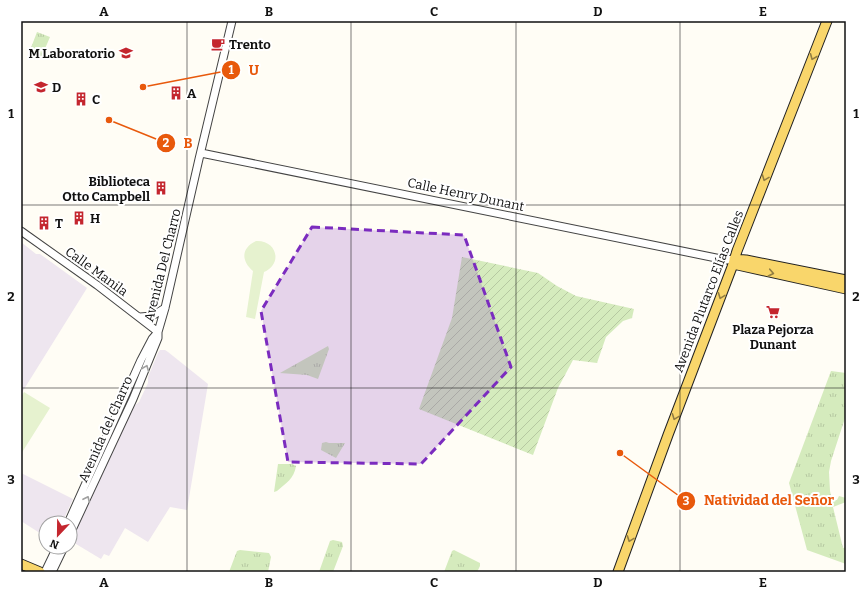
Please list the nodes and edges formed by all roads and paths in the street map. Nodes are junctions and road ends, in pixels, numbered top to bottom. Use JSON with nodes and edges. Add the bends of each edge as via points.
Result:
{"nodes":[{"id":1,"x":232,"y":21,"type":"edge"},
{"id":2,"x":827,"y":21,"type":"edge"},
{"id":3,"x":201,"y":153,"type":"junction"},
{"id":4,"x":21,"y":231,"type":"edge"},
{"id":5,"x":731,"y":261,"type":"junction"},
{"id":6,"x":846,"y":280,"type":"edge"},
{"id":7,"x":846,"y":289,"type":"edge"},
{"id":8,"x":165,"y":308,"type":"junction"},
{"id":9,"x":140,"y":317,"type":"junction"},
{"id":10,"x":158,"y":332,"type":"junction"},
{"id":11,"x":72,"y":515,"type":"edge"},
{"id":12,"x":78,"y":517,"type":"edge"},
{"id":13,"x":53,"y":555,"type":"edge"},
{"id":14,"x":60,"y":555,"type":"edge"},
{"id":15,"x":21,"y":564,"type":"edge"},
{"id":16,"x":40,"y":572,"type":"edge"},
{"id":17,"x":45,"y":572,"type":"edge"},
{"id":18,"x":52,"y":572,"type":"edge"},
{"id":19,"x":618,"y":572,"type":"edge"}],
"edges":[{"from":1,"to":3,"type":"street","name":"Avenida Del Charro"},
{"from":2,"to":5,"type":"main road","name":"Avenida Plutarco Elías Calles","one_way":true},
{"from":3,"to":5,"type":"street","name":"Calle Henry Dunant"},
{"from":3,"to":8,"type":"street","name":"Avenida Del Charro"},
{"from":4,"to":9,"type":"street","name":"Calle Manila"},
{"from":5,"to":6,"type":"main road","name":"Calle Henry Dunant","via":[[746,260]]},
{"from":5,"to":7,"type":"main road","name":"Calle Henry Dunant","one_way":true},
{"from":5,"to":19,"type":"main road","name":"Avenida Plutarco Elías Calles","one_way":true},
{"from":8,"to":9,"type":"street","via":[[152,316]]},
{"from":8,"to":10,"type":"street","name":"Avenida Del Charro"},
{"from":9,"to":10,"type":"street","name":"Calle Manila"},
{"from":10,"to":11,"type":"street","name":"Avenida Del Charro","via":[[141,360]]},
{"from":12,"to":10,"type":"street","name":"Avenida del Charro","one_way":true,"via":[[133,399],[158,338]]},
{"from":13,"to":17,"type":"street"},
{"from":14,"to":18,"type":"street"},
{"from":15,"to":16,"type":"main road"}]}
